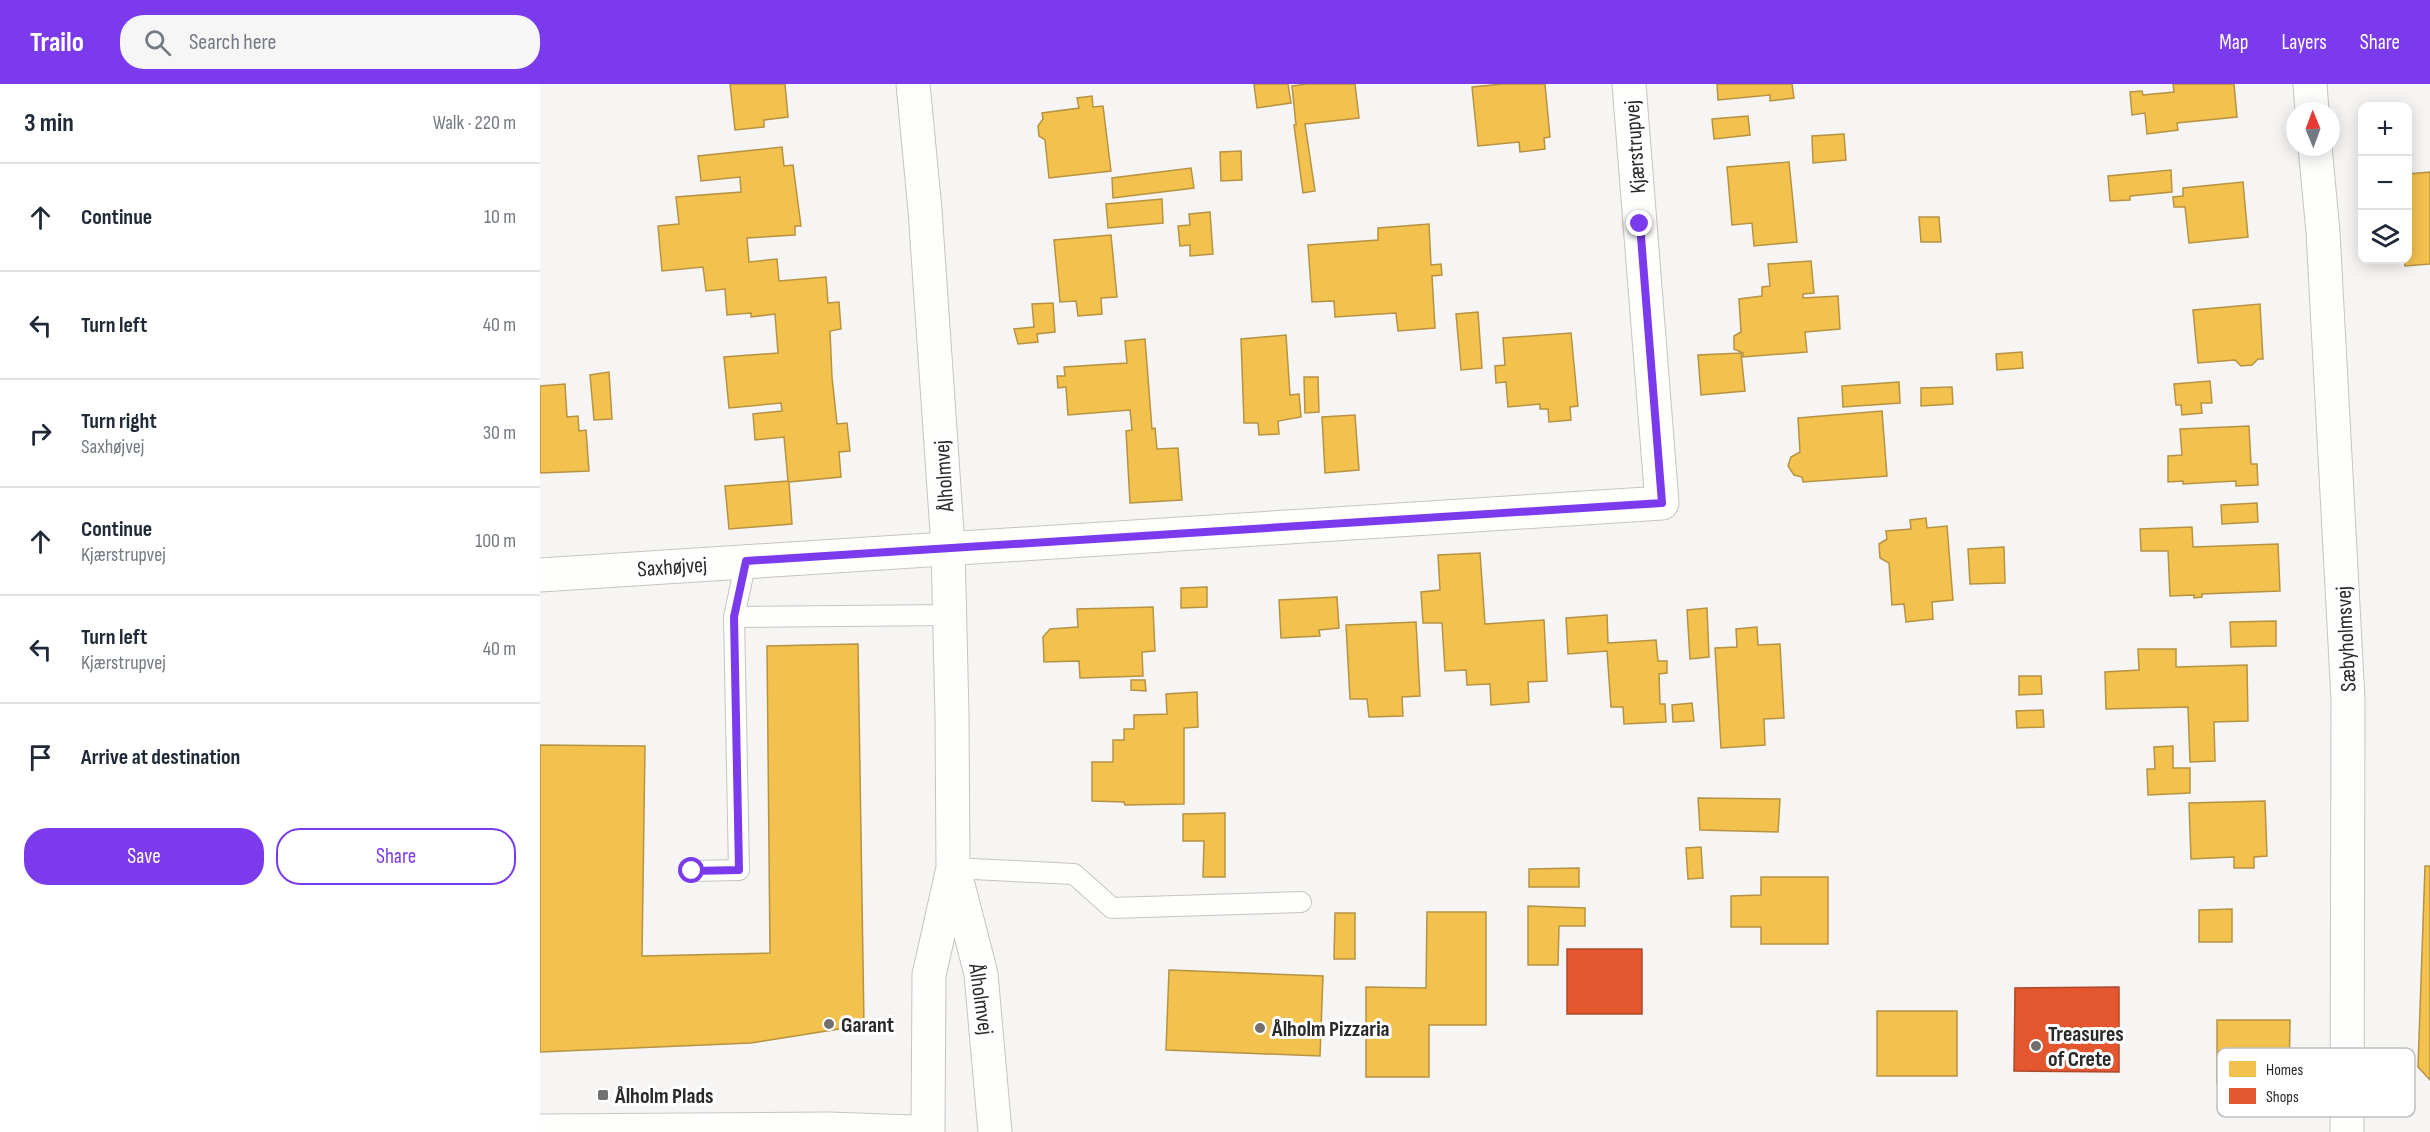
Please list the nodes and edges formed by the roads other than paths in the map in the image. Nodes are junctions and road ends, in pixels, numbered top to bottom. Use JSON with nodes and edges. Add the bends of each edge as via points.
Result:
{"nodes":[{"id":1,"x":913,"y":84,"type":"edge"},
{"id":2,"x":1629,"y":84,"type":"edge"},
{"id":3,"x":2310,"y":84,"type":"edge"},
{"id":4,"x":2311,"y":102,"type":"edge"},
{"id":5,"x":2316,"y":156,"type":"edge"},
{"id":6,"x":948,"y":547,"type":"junction"},
{"id":7,"x":746,"y":561,"type":"junction"},
{"id":8,"x":540,"y":575,"type":"edge"},
{"id":9,"x":950,"y":615,"type":"junction"},
{"id":10,"x":734,"y":617,"type":"junction"},
{"id":11,"x":953,"y":868,"type":"junction"},
{"id":12,"x":692,"y":871,"type":"dead end"},
{"id":13,"x":1301,"y":902,"type":"dead end"},
{"id":14,"x":2347,"y":1048,"type":"edge"},
{"id":15,"x":2347,"y":1117,"type":"edge"},
{"id":16,"x":540,"y":1131,"type":"edge"},
{"id":17,"x":912,"y":1132,"type":"edge"},
{"id":18,"x":928,"y":1132,"type":"edge"},
{"id":19,"x":995,"y":1132,"type":"edge"},
{"id":20,"x":2347,"y":1132,"type":"edge"}],
"edges":[{"from":1,"to":6,"type":"street","name":"Ålholmvej"},
{"from":2,"to":6,"type":"street","name":"Kjærstrupvej","via":[[1662,503]]},
{"from":3,"to":4,"type":"street"},
{"from":5,"to":14,"type":"street","name":"Sæbyholmsvej","via":[[2349,699]]},
{"from":6,"to":7,"type":"street","name":"Saxhøjvej"},
{"from":6,"to":9,"type":"street","name":"Ålholmvej"},
{"from":7,"to":8,"type":"street","name":"Saxhøjvej"},
{"from":7,"to":10,"type":"lane"},
{"from":9,"to":10,"type":"lane"},
{"from":9,"to":11,"type":"street","name":"Ålholmvej"},
{"from":10,"to":12,"type":"lane","via":[[739,870]]},
{"from":11,"to":13,"type":"lane","via":[[1074,874],[1112,908]]},
{"from":11,"to":18,"type":"street","name":"Ålholmvej","via":[[929,975]]},
{"from":11,"to":19,"type":"street","name":"Ålholmvej","via":[[981,974]]},
{"from":15,"to":20,"type":"street","name":"Sæbyholmsvej"},
{"from":16,"to":17,"type":"street"}]}
